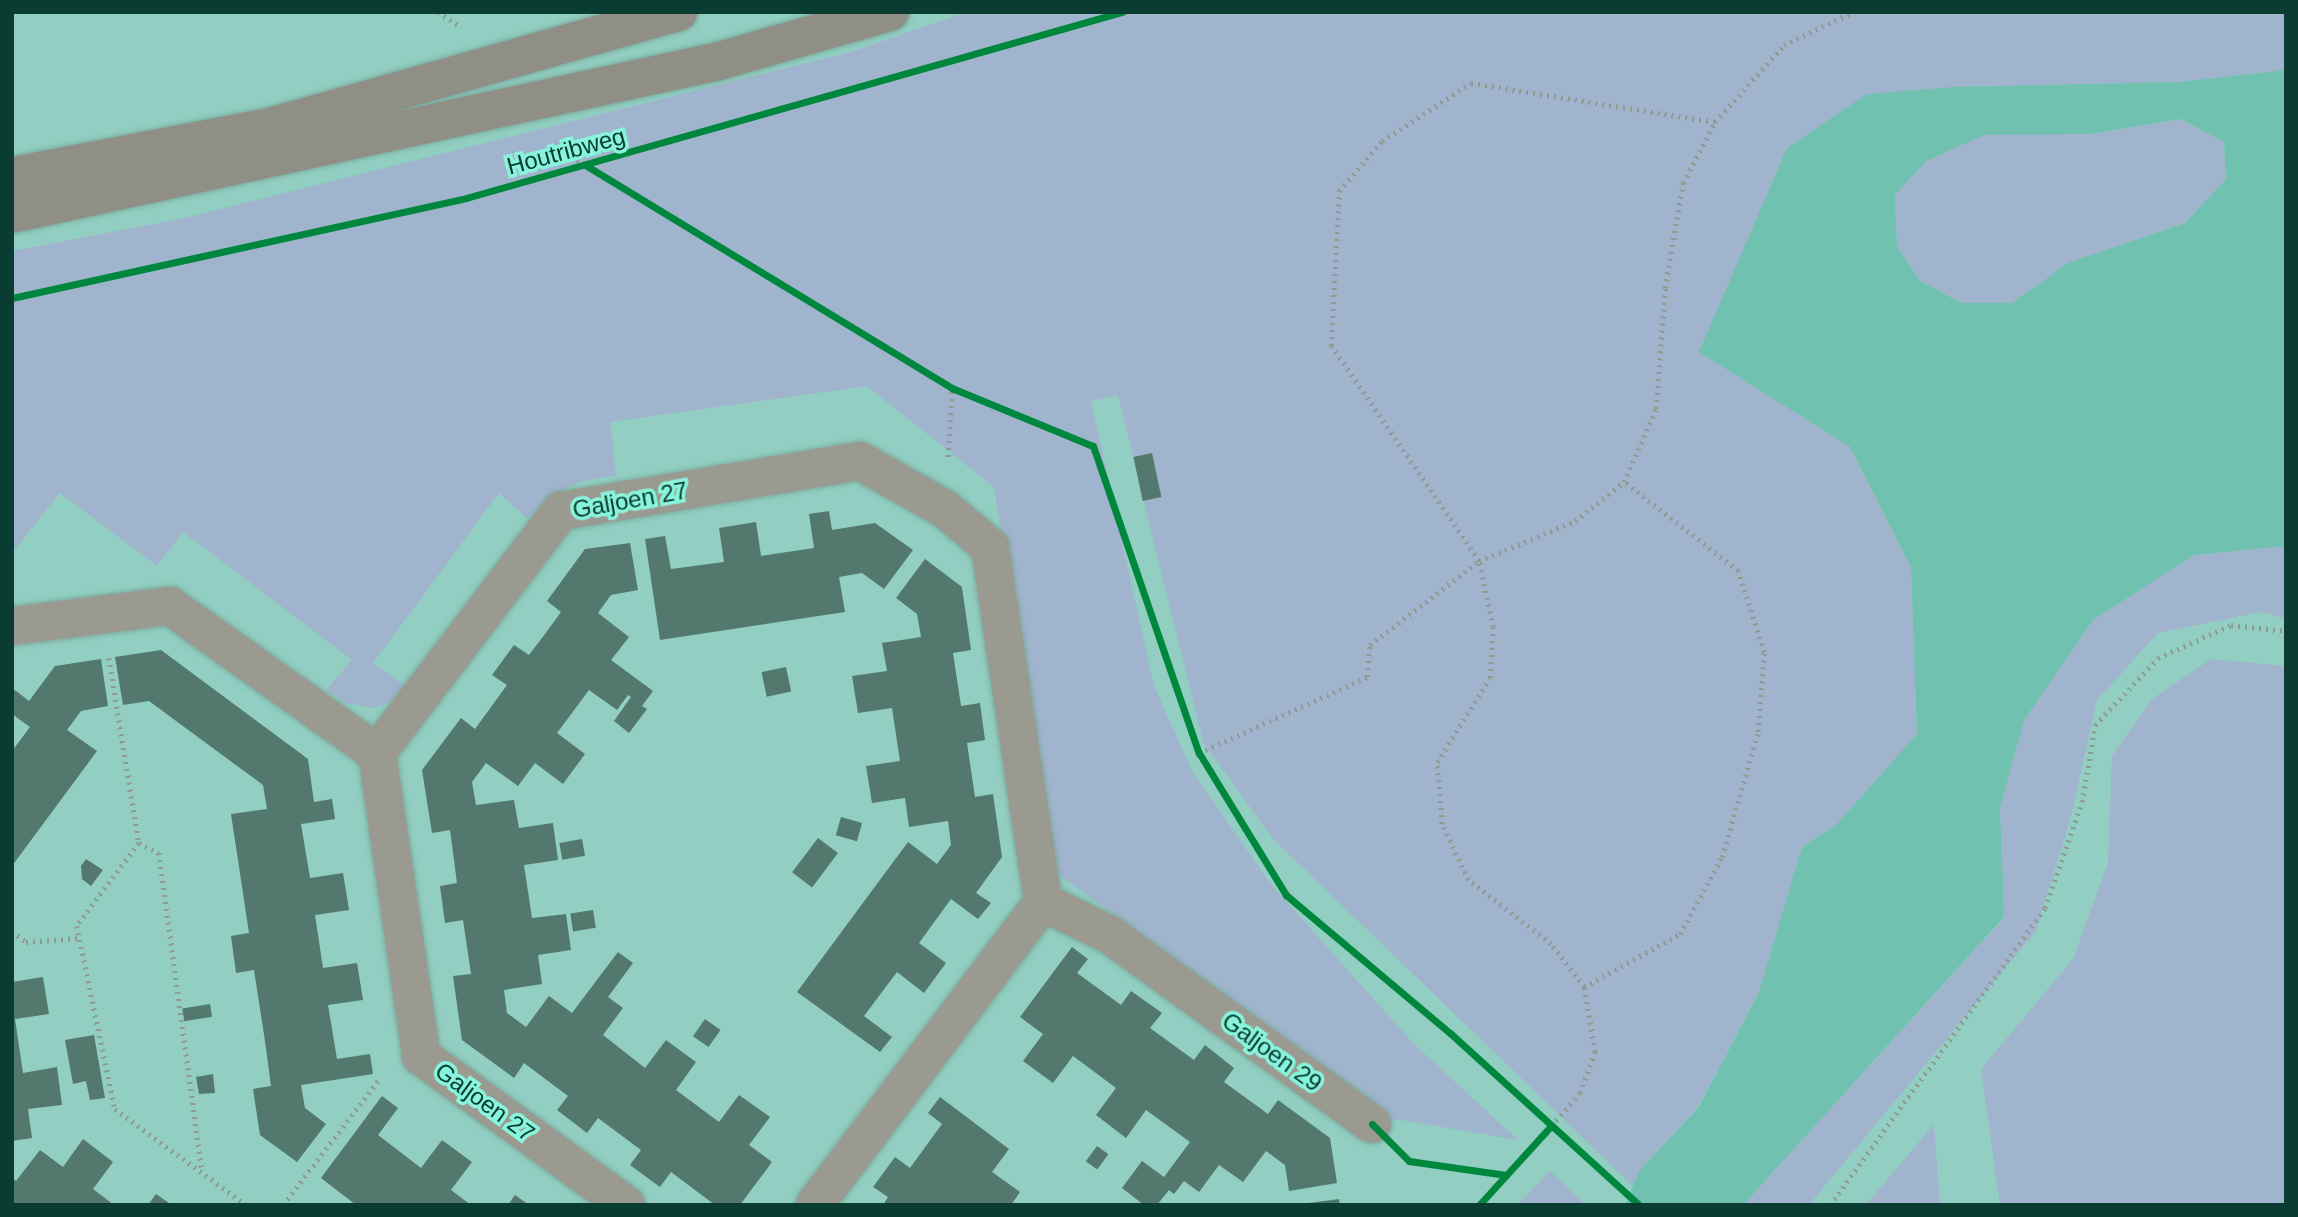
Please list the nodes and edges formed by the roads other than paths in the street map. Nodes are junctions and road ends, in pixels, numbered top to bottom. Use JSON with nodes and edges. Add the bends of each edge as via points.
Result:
{"nodes":[{"id":1,"x":678,"y":12,"type":"edge"},
{"id":2,"x":890,"y":12,"type":"edge"},
{"id":3,"x":12,"y":176,"type":"edge"},
{"id":4,"x":12,"y":214,"type":"edge"},
{"id":5,"x":12,"y":626,"type":"edge"},
{"id":6,"x":377,"y":753,"type":"junction"},
{"id":7,"x":1043,"y":902,"type":"junction"},
{"id":8,"x":1372,"y":1124,"type":"dead end"},
{"id":9,"x":626,"y":1205,"type":"edge"},
{"id":10,"x":815,"y":1205,"type":"edge"}],
"edges":[{"from":1,"to":3,"type":"main road","via":[[273,126]]},
{"from":2,"to":4,"type":"main road","via":[[719,61]]},
{"from":5,"to":6,"type":"street","via":[[170,606]]},
{"from":6,"to":7,"type":"street","name":"Galjoen 27","via":[[561,512],[860,461],[945,509],[990,547]]},
{"from":6,"to":9,"type":"street","name":"Galjoen 27","via":[[421,1056]]},
{"from":7,"to":8,"type":"street","name":"Galjoen 29","via":[[1110,935]]},
{"from":7,"to":10,"type":"street"}]}
